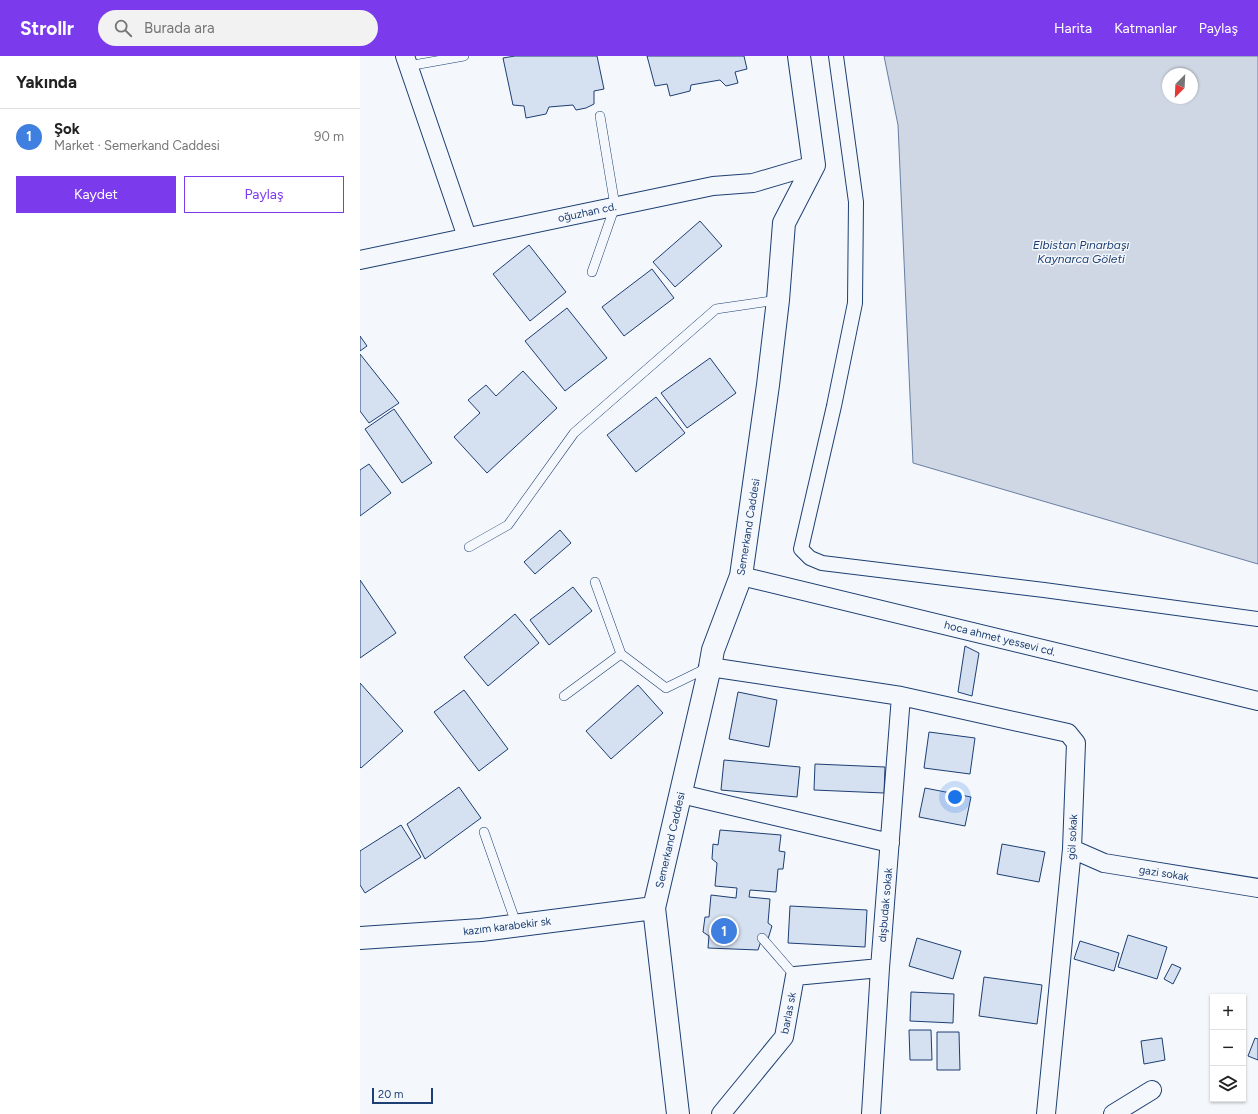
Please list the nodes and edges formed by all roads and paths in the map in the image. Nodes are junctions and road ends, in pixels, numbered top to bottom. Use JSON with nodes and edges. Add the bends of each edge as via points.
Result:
{"nodes":[{"id":1,"x":464,"y":56,"type":"edge"},
{"id":2,"x":799,"y":56,"type":"edge"},
{"id":3,"x":836,"y":56,"type":"edge"},
{"id":4,"x":407,"y":61,"type":"edge"},
{"id":5,"x":600,"y":116,"type":"dead end"},
{"id":6,"x":814,"y":165,"type":"junction"},
{"id":7,"x":615,"y":206,"type":"junction"},
{"id":8,"x":467,"y":237,"type":"junction"},
{"id":9,"x":360,"y":260,"type":"edge"},
{"id":10,"x":592,"y":272,"type":"dead end"},
{"id":11,"x":778,"y":300,"type":"junction"},
{"id":12,"x":469,"y":547,"type":"dead end"},
{"id":13,"x":741,"y":576,"type":"junction"},
{"id":14,"x":596,"y":582,"type":"dead end"},
{"id":15,"x":1258,"y":619,"type":"edge"},
{"id":16,"x":621,"y":654,"type":"junction"},
{"id":17,"x":710,"y":667,"type":"junction"},
{"id":18,"x":564,"y":696,"type":"dead end"},
{"id":19,"x":901,"y":696,"type":"junction"},
{"id":20,"x":1258,"y":701,"type":"edge"},
{"id":21,"x":680,"y":794,"type":"junction"},
{"id":22,"x":484,"y":832,"type":"dead end"},
{"id":23,"x":890,"y":843,"type":"junction"},
{"id":24,"x":1072,"y":849,"type":"junction"},
{"id":25,"x":1258,"y":888,"type":"edge"},
{"id":26,"x":654,"y":908,"type":"junction"},
{"id":27,"x":517,"y":926,"type":"junction"},
{"id":28,"x":360,"y":938,"type":"edge"},
{"id":29,"x":762,"y":938,"type":"dead end"},
{"id":30,"x":880,"y":968,"type":"junction"},
{"id":31,"x":795,"y":976,"type":"junction"},
{"id":32,"x":1152,"y":1090,"type":"dead end"},
{"id":33,"x":678,"y":1114,"type":"edge"},
{"id":34,"x":721,"y":1114,"type":"edge"},
{"id":35,"x":871,"y":1114,"type":"edge"},
{"id":36,"x":1046,"y":1114,"type":"edge"},
{"id":37,"x":1113,"y":1114,"type":"edge"}],
"edges":[{"from":1,"to":4,"type":"lane"},
{"from":2,"to":6,"type":"street"},
{"from":3,"to":15,"type":"street","via":[[856,202],[855,303],[801,549],[810,558],[822,563]]},
{"from":4,"to":8,"type":"street"},
{"from":5,"to":7,"type":"lane"},
{"from":6,"to":7,"type":"street","name":"oğuzhan cd.","via":[[753,183],[713,186]]},
{"from":6,"to":11,"type":"street","name":"Semerkand Caddesi","via":[[784,223]]},
{"from":7,"to":8,"type":"street","name":"oğuzhan cd."},
{"from":7,"to":10,"type":"lane"},
{"from":8,"to":9,"type":"street","name":"oğuzhan cd."},
{"from":11,"to":12,"type":"lane","via":[[716,309],[574,433],[508,525]]},
{"from":11,"to":13,"type":"street","name":"Semerkand Caddesi"},
{"from":13,"to":17,"type":"street","name":"Semerkand Caddesi","via":[[713,650]]},
{"from":13,"to":20,"type":"street","name":"hoca ahmet yessevi cd."},
{"from":14,"to":16,"type":"lane"},
{"from":16,"to":17,"type":"lane","via":[[666,688]]},
{"from":16,"to":18,"type":"lane"},
{"from":17,"to":19,"type":"street","name":"göl sokak"},
{"from":17,"to":21,"type":"street","name":"Semerkand Caddesi"},
{"from":19,"to":23,"type":"street","name":"dışbudak sokak"},
{"from":19,"to":24,"type":"street","name":"göl sokak","via":[[1068,733],[1076,743]]},
{"from":21,"to":23,"type":"street"},
{"from":21,"to":26,"type":"street","name":"Semerkand Caddesi"},
{"from":22,"to":27,"type":"lane"},
{"from":23,"to":30,"type":"street","name":"dışbudak sokak"},
{"from":24,"to":25,"type":"street","name":"gazi sokak","via":[[1104,862]]},
{"from":24,"to":36,"type":"street","name":"göl sokak"},
{"from":26,"to":27,"type":"street","name":"kazım karabekir sk"},
{"from":26,"to":33,"type":"street","name":"Semerkand Caddesi"},
{"from":27,"to":28,"type":"street","name":"kazım karabekir sk"},
{"from":29,"to":31,"type":"lane"},
{"from":30,"to":31,"type":"street"},
{"from":30,"to":35,"type":"street","name":"dışbudak sokak"},
{"from":31,"to":34,"type":"street","name":"barlas sk","via":[[784,1037]]},
{"from":32,"to":37,"type":"street"}]}
